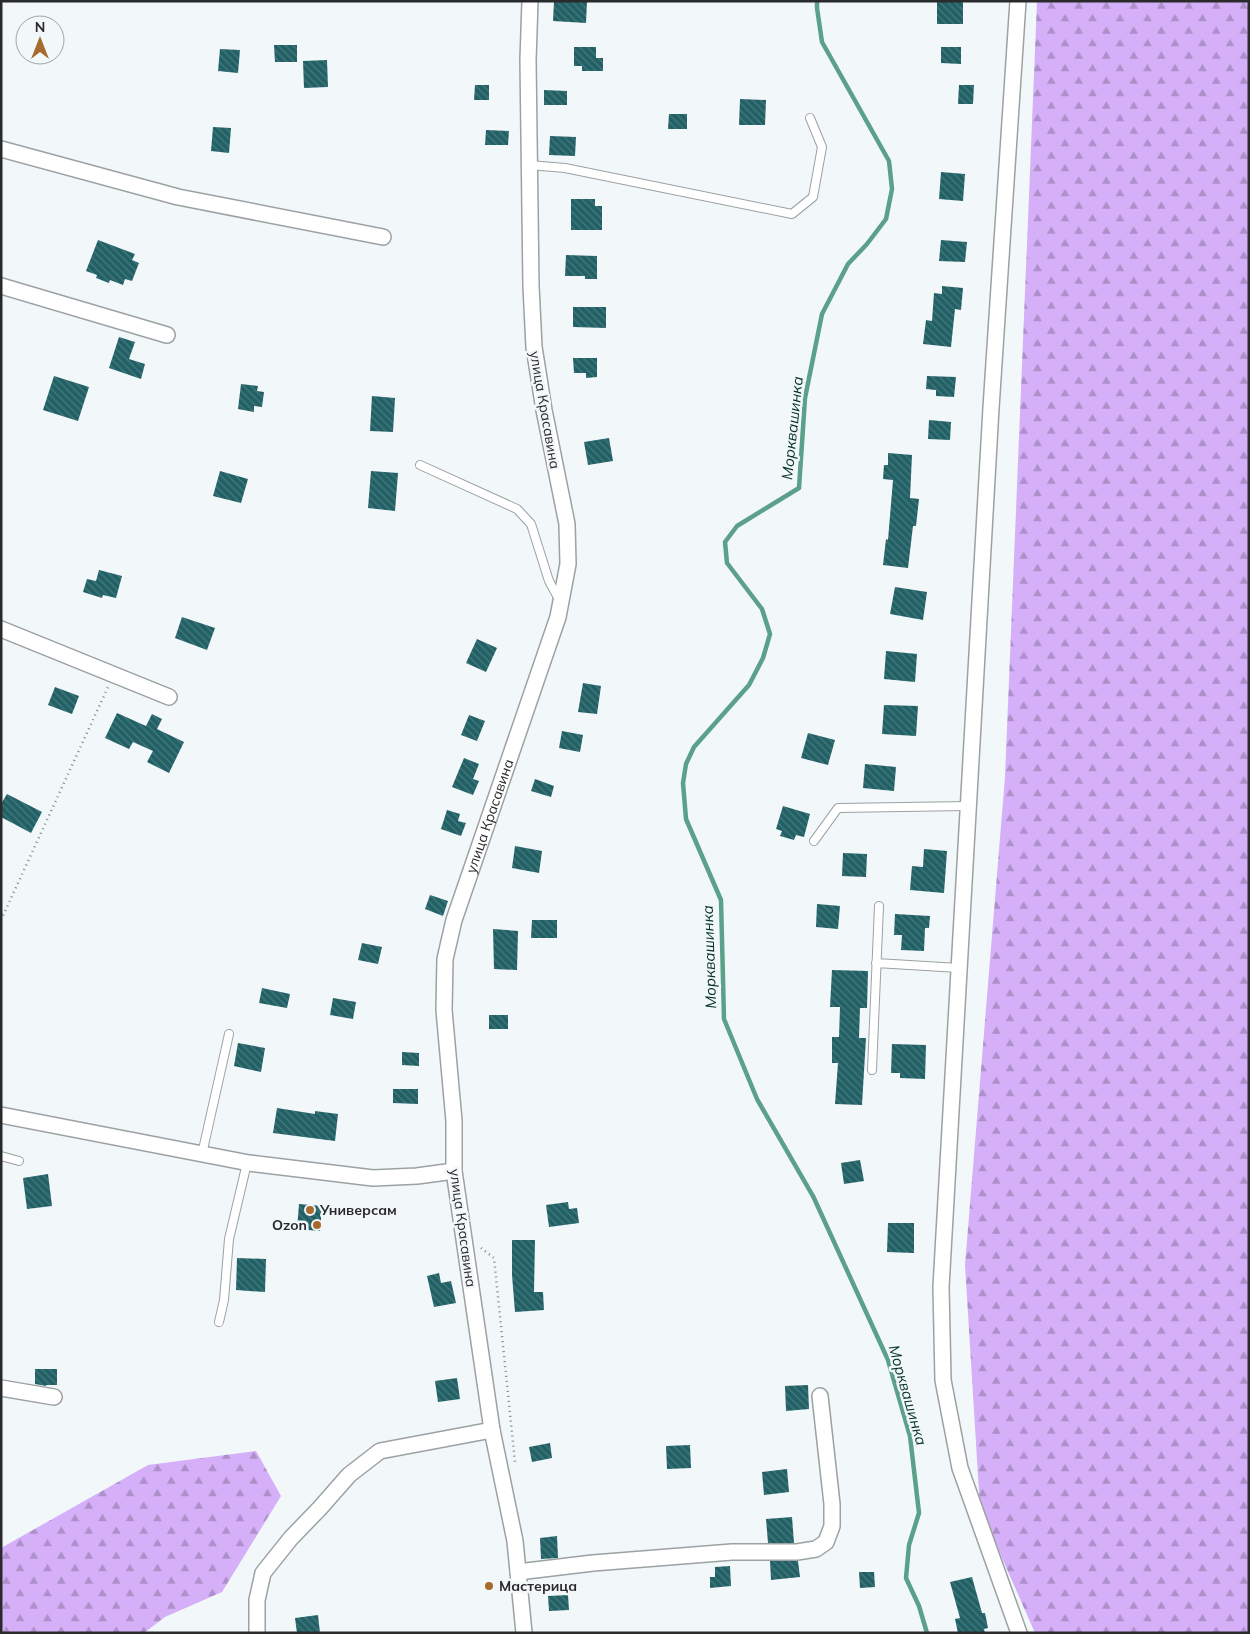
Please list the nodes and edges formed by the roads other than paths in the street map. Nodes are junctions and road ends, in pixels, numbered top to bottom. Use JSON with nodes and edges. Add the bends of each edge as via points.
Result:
{"nodes":[{"id":1,"x":530,"y":1,"type":"edge"},
{"id":2,"x":1018,"y":1,"type":"edge"},
{"id":3,"x":810,"y":118,"type":"dead end"},
{"id":4,"x":1,"y":149,"type":"edge"},
{"id":5,"x":529,"y":165,"type":"junction"},
{"id":6,"x":383,"y":237,"type":"dead end"},
{"id":7,"x":1,"y":286,"type":"edge"},
{"id":8,"x":167,"y":335,"type":"dead end"},
{"id":9,"x":420,"y":465,"type":"dead end"},
{"id":10,"x":561,"y":603,"type":"junction"},
{"id":11,"x":1,"y":629,"type":"edge"},
{"id":12,"x":169,"y":697,"type":"dead end"},
{"id":13,"x":968,"y":806,"type":"junction"},
{"id":14,"x":814,"y":841,"type":"dead end"},
{"id":15,"x":879,"y":906,"type":"dead end"},
{"id":16,"x":876,"y":963,"type":"junction"},
{"id":17,"x":959,"y":968,"type":"junction"},
{"id":18,"x":229,"y":1034,"type":"dead end"},
{"id":19,"x":872,"y":1070,"type":"dead end"},
{"id":20,"x":1,"y":1115,"type":"edge"},
{"id":21,"x":202,"y":1154,"type":"junction"},
{"id":22,"x":1,"y":1156,"type":"edge"},
{"id":23,"x":19,"y":1161,"type":"dead end"},
{"id":24,"x":247,"y":1163,"type":"junction"},
{"id":25,"x":454,"y":1171,"type":"junction"},
{"id":26,"x":219,"y":1322,"type":"dead end"},
{"id":27,"x":1,"y":1388,"type":"edge"},
{"id":28,"x":820,"y":1396,"type":"dead end"},
{"id":29,"x":54,"y":1397,"type":"dead end"},
{"id":30,"x":492,"y":1430,"type":"junction"},
{"id":31,"x":518,"y":1572,"type":"junction"},
{"id":32,"x":257,"y":1633,"type":"edge"},
{"id":33,"x":524,"y":1633,"type":"edge"},
{"id":34,"x":1019,"y":1633,"type":"edge"}],
"edges":[{"from":1,"to":5,"type":"street","name":"улица Красавина"},
{"from":2,"to":13,"type":"street"},
{"from":3,"to":5,"type":"lane","via":[[822,147],[813,197],[792,214],[565,168]]},
{"from":4,"to":6,"type":"street","via":[[178,197]]},
{"from":5,"to":10,"type":"street","name":"улица Красавина","via":[[534,347],[567,524],[568,564]]},
{"from":7,"to":8,"type":"street"},
{"from":9,"to":10,"type":"lane","via":[[517,508],[531,524],[549,581]]},
{"from":10,"to":25,"type":"street","name":"улица Красавина","via":[[454,920],[445,959],[444,1010],[454,1121]]},
{"from":11,"to":12,"type":"street"},
{"from":13,"to":14,"type":"lane","via":[[838,808]]},
{"from":13,"to":17,"type":"street"},
{"from":15,"to":16,"type":"lane"},
{"from":16,"to":17,"type":"lane"},
{"from":16,"to":19,"type":"lane"},
{"from":17,"to":34,"type":"street","via":[[941,1287],[943,1380],[960,1468]]},
{"from":18,"to":21,"type":"lane"},
{"from":20,"to":21,"type":"street"},
{"from":21,"to":24,"type":"street"},
{"from":22,"to":23,"type":"lane"},
{"from":24,"to":25,"type":"street","via":[[374,1178]]},
{"from":24,"to":26,"type":"lane","via":[[229,1239]]},
{"from":25,"to":30,"type":"street","name":"улица Красавина"},
{"from":27,"to":29,"type":"street"},
{"from":28,"to":31,"type":"street","via":[[832,1526],[826,1542],[816,1549],[732,1552]]},
{"from":30,"to":31,"type":"street","name":"улица Красавина","via":[[515,1541]]},
{"from":30,"to":32,"type":"street","via":[[380,1451],[350,1475],[291,1538],[264,1573],[257,1600]]},
{"from":31,"to":33,"type":"street","name":"улица Красавина"}]}
